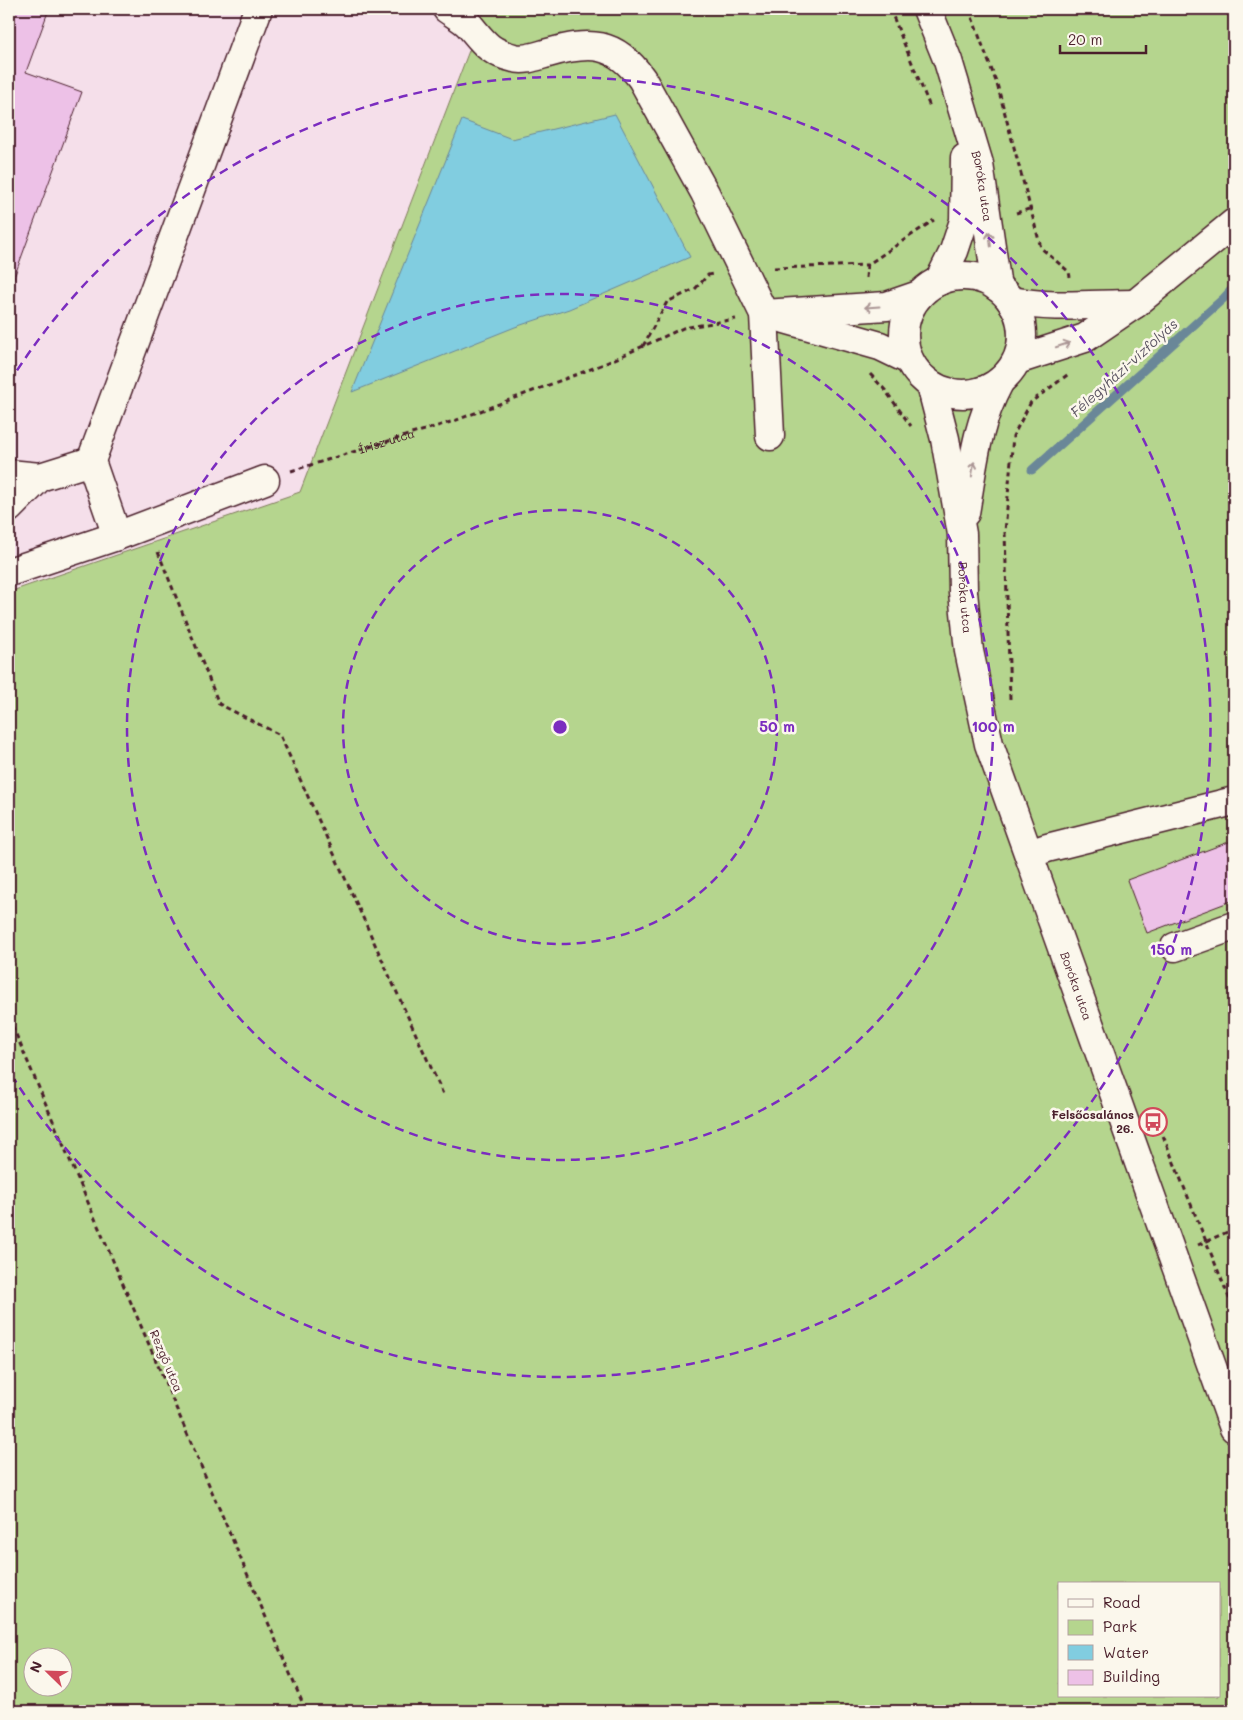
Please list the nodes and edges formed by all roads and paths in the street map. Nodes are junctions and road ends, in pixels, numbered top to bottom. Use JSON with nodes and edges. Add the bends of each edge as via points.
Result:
{"nodes":[{"id":1,"x":258,"y":9,"type":"edge"},
{"id":2,"x":447,"y":9,"type":"edge"},
{"id":3,"x":890,"y":9,"type":"edge"},
{"id":4,"x":927,"y":9,"type":"edge"},
{"id":5,"x":969,"y":9,"type":"edge"},
{"id":6,"x":931,"y":110,"type":"dead end"},
{"id":7,"x":1030,"y":209,"type":"junction"},
{"id":8,"x":976,"y":221,"type":"junction"},
{"id":9,"x":1234,"y":223,"type":"edge"},
{"id":10,"x":743,"y":268,"type":"junction"},
{"id":11,"x":929,"y":288,"type":"junction"},
{"id":12,"x":1004,"y":294,"type":"junction"},
{"id":13,"x":1074,"y":304,"type":"junction"},
{"id":14,"x":1135,"y":304,"type":"junction"},
{"id":15,"x":764,"y":314,"type":"junction"},
{"id":16,"x":1085,"y":338,"type":"junction"},
{"id":17,"x":643,"y":346,"type":"junction"},
{"id":18,"x":909,"y":360,"type":"junction"},
{"id":19,"x":1017,"y":360,"type":"junction"},
{"id":20,"x":867,"y":372,"type":"dead end"},
{"id":21,"x":999,"y":382,"type":"junction"},
{"id":22,"x":931,"y":385,"type":"junction"},
{"id":23,"x":770,"y":436,"type":"dead end"},
{"id":24,"x":1013,"y":436,"type":"junction"},
{"id":25,"x":945,"y":439,"type":"junction"},
{"id":26,"x":977,"y":441,"type":"junction"},
{"id":27,"x":91,"y":461,"type":"junction"},
{"id":28,"x":9,"y":474,"type":"edge"},
{"id":29,"x":40,"y":477,"type":"junction"},
{"id":30,"x":265,"y":480,"type":"joint"},
{"id":31,"x":9,"y":508,"type":"edge"},
{"id":32,"x":147,"y":524,"type":"junction"},
{"id":33,"x":962,"y":534,"type":"junction"},
{"id":34,"x":118,"y":536,"type":"junction"},
{"id":35,"x":9,"y":572,"type":"edge"},
{"id":36,"x":1011,"y":702,"type":"dead end"},
{"id":37,"x":1234,"y":801,"type":"edge"},
{"id":38,"x":1029,"y":854,"type":"junction"},
{"id":39,"x":1234,"y":926,"type":"edge"},
{"id":40,"x":1176,"y":947,"type":"dead end"},
{"id":41,"x":9,"y":1018,"type":"edge"},
{"id":42,"x":443,"y":1094,"type":"dead end"},
{"id":43,"x":1234,"y":1229,"type":"edge"},
{"id":44,"x":1173,"y":1256,"type":"junction"},
{"id":45,"x":1234,"y":1428,"type":"edge"},
{"id":46,"x":306,"y":1711,"type":"edge"}],
"edges":[{"from":1,"to":27,"type":"street"},
{"from":2,"to":10,"type":"street","via":[[467,24],[486,47],[516,59],[580,45],[594,45],[620,54],[642,79]]},
{"from":3,"to":6,"type":"path"},
{"from":4,"to":8,"type":"street","name":"Boróka utca","via":[[948,62],[964,117]]},
{"from":5,"to":7,"type":"path","via":[[997,84]]},
{"from":7,"to":8,"type":"path"},
{"from":7,"to":13,"type":"path","via":[[1041,248],[1069,272]]},
{"from":8,"to":10,"type":"path","via":[[936,218],[867,265]]},
{"from":8,"to":11,"type":"street","name":"Boróka utca"},
{"from":12,"to":8,"type":"street","name":"Boróka utca","one_way":true},
{"from":9,"to":14,"type":"street"},
{"from":10,"to":15,"type":"street"},
{"from":10,"to":17,"type":"path","via":[[708,275],[696,289],[667,302]]},
{"from":11,"to":12,"type":"street","via":[[949,278],[969,276],[984,280]]},
{"from":11,"to":15,"type":"street","one_way":true,"via":[[887,306]]},
{"from":11,"to":18,"type":"street","via":[[906,321],[904,341]]},
{"from":12,"to":13,"type":"street","via":[[1040,307]]},
{"from":12,"to":19,"type":"street","via":[[1022,330]]},
{"from":13,"to":14,"type":"street"},
{"from":14,"to":16,"type":"street"},
{"from":15,"to":17,"type":"path","name":"Írisz utca","via":[[683,328]]},
{"from":15,"to":18,"type":"street","via":[[880,346]]},
{"from":15,"to":23,"type":"street"},
{"from":19,"to":16,"type":"street","one_way":true},
{"from":16,"to":24,"type":"path","via":[[1084,359],[1064,380],[1032,402]]},
{"from":17,"to":30,"type":"path","name":"Írisz utca","via":[[454,421]]},
{"from":18,"to":22,"type":"street"},
{"from":19,"to":21,"type":"street"},
{"from":20,"to":25,"type":"path","via":[[885,390],[916,432]]},
{"from":21,"to":22,"type":"street","via":[[983,391],[965,395],[948,393]]},
{"from":21,"to":26,"type":"street","name":"Boróka utca","via":[[985,408]]},
{"from":22,"to":25,"type":"street","name":"Boróka utca"},
{"from":24,"to":26,"type":"path"},
{"from":24,"to":36,"type":"path","via":[[1005,532]]},
{"from":25,"to":33,"type":"street","name":"Boróka utca"},
{"from":33,"to":26,"type":"street","name":"Boróka utca","one_way":true},
{"from":27,"to":29,"type":"street"},
{"from":27,"to":34,"type":"street"},
{"from":28,"to":29,"type":"street"},
{"from":29,"to":31,"type":"street"},
{"from":30,"to":32,"type":"street"},
{"from":32,"to":34,"type":"street"},
{"from":32,"to":42,"type":"path","via":[[219,704],[280,736]]},
{"from":33,"to":38,"type":"street","name":"Boróka utca","via":[[969,651],[989,744]]},
{"from":34,"to":35,"type":"street"},
{"from":37,"to":38,"type":"street"},
{"from":38,"to":44,"type":"street","name":"Boróka utca"},
{"from":39,"to":40,"type":"street"},
{"from":41,"to":46,"type":"path","name":"Rezgő utca"},
{"from":43,"to":44,"type":"path"},
{"from":44,"to":45,"type":"street","name":"Boróka utca"}]}
